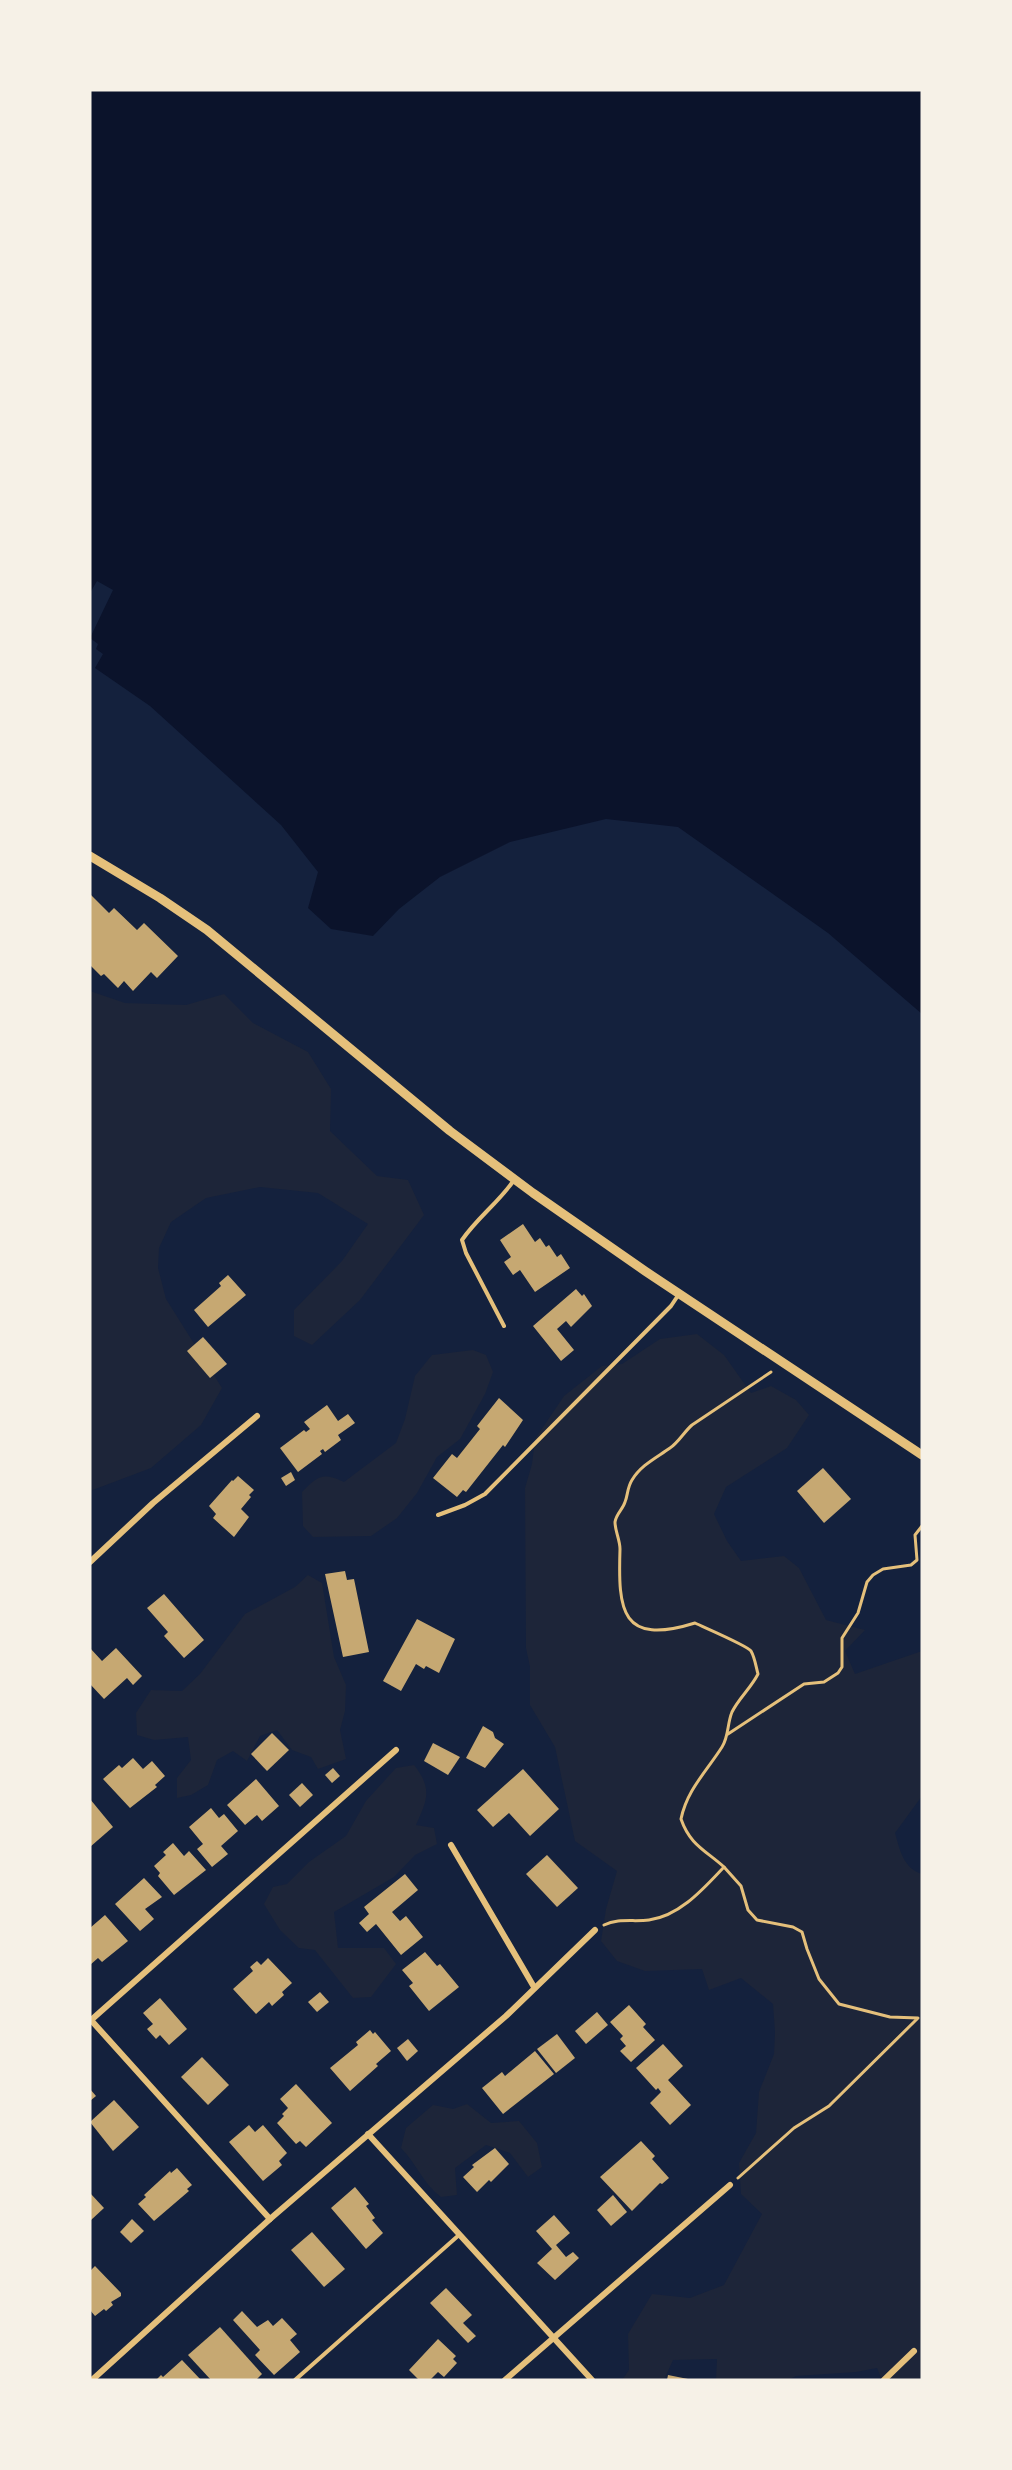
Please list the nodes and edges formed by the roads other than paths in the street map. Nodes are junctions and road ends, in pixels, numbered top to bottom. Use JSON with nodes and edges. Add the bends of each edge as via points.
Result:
{"nodes":[{"id":1,"x":90,"y":856,"type":"edge"},
{"id":2,"x":514,"y":1180,"type":"junction"},
{"id":3,"x":680,"y":1294,"type":"junction"},
{"id":4,"x":504,"y":1326,"type":"dead end"},
{"id":5,"x":257,"y":1416,"type":"dead end"},
{"id":6,"x":922,"y":1455,"type":"edge"},
{"id":7,"x":438,"y":1515,"type":"dead end"},
{"id":8,"x":90,"y":1562,"type":"edge"},
{"id":9,"x":396,"y":1750,"type":"dead end"},
{"id":10,"x":451,"y":1845,"type":"dead end"},
{"id":11,"x":595,"y":1930,"type":"road end"},
{"id":12,"x":534,"y":1987,"type":"junction"},
{"id":13,"x":90,"y":2020,"type":"edge"},
{"id":14,"x":368,"y":2134,"type":"junction"},
{"id":15,"x":730,"y":2185,"type":"road end"},
{"id":16,"x":270,"y":2219,"type":"junction"},
{"id":17,"x":460,"y":2235,"type":"junction"},
{"id":18,"x":553,"y":2337,"type":"junction"},
{"id":19,"x":914,"y":2351,"type":"dead end"},
{"id":20,"x":92,"y":2380,"type":"edge"},
{"id":21,"x":295,"y":2380,"type":"edge"},
{"id":22,"x":505,"y":2380,"type":"edge"},
{"id":23,"x":592,"y":2380,"type":"edge"},
{"id":24,"x":884,"y":2380,"type":"edge"}],
"edges":[{"from":1,"to":2,"type":"street","via":[[207,930]]},
{"from":2,"to":3,"type":"street"},
{"from":2,"to":4,"type":"lane","via":[[462,1240]]},
{"from":3,"to":6,"type":"street"},
{"from":3,"to":7,"type":"lane","via":[[485,1494]]},
{"from":5,"to":8,"type":"street"},
{"from":9,"to":13,"type":"street"},
{"from":10,"to":12,"type":"street"},
{"from":11,"to":12,"type":"street"},
{"from":12,"to":14,"type":"street","via":[[506,2016]]},
{"from":13,"to":16,"type":"street"},
{"from":14,"to":16,"type":"street"},
{"from":14,"to":17,"type":"street"},
{"from":15,"to":18,"type":"street"},
{"from":16,"to":20,"type":"street"},
{"from":17,"to":18,"type":"street"},
{"from":17,"to":21,"type":"lane"},
{"from":18,"to":22,"type":"street"},
{"from":18,"to":23,"type":"street"},
{"from":19,"to":24,"type":"street"}]}
